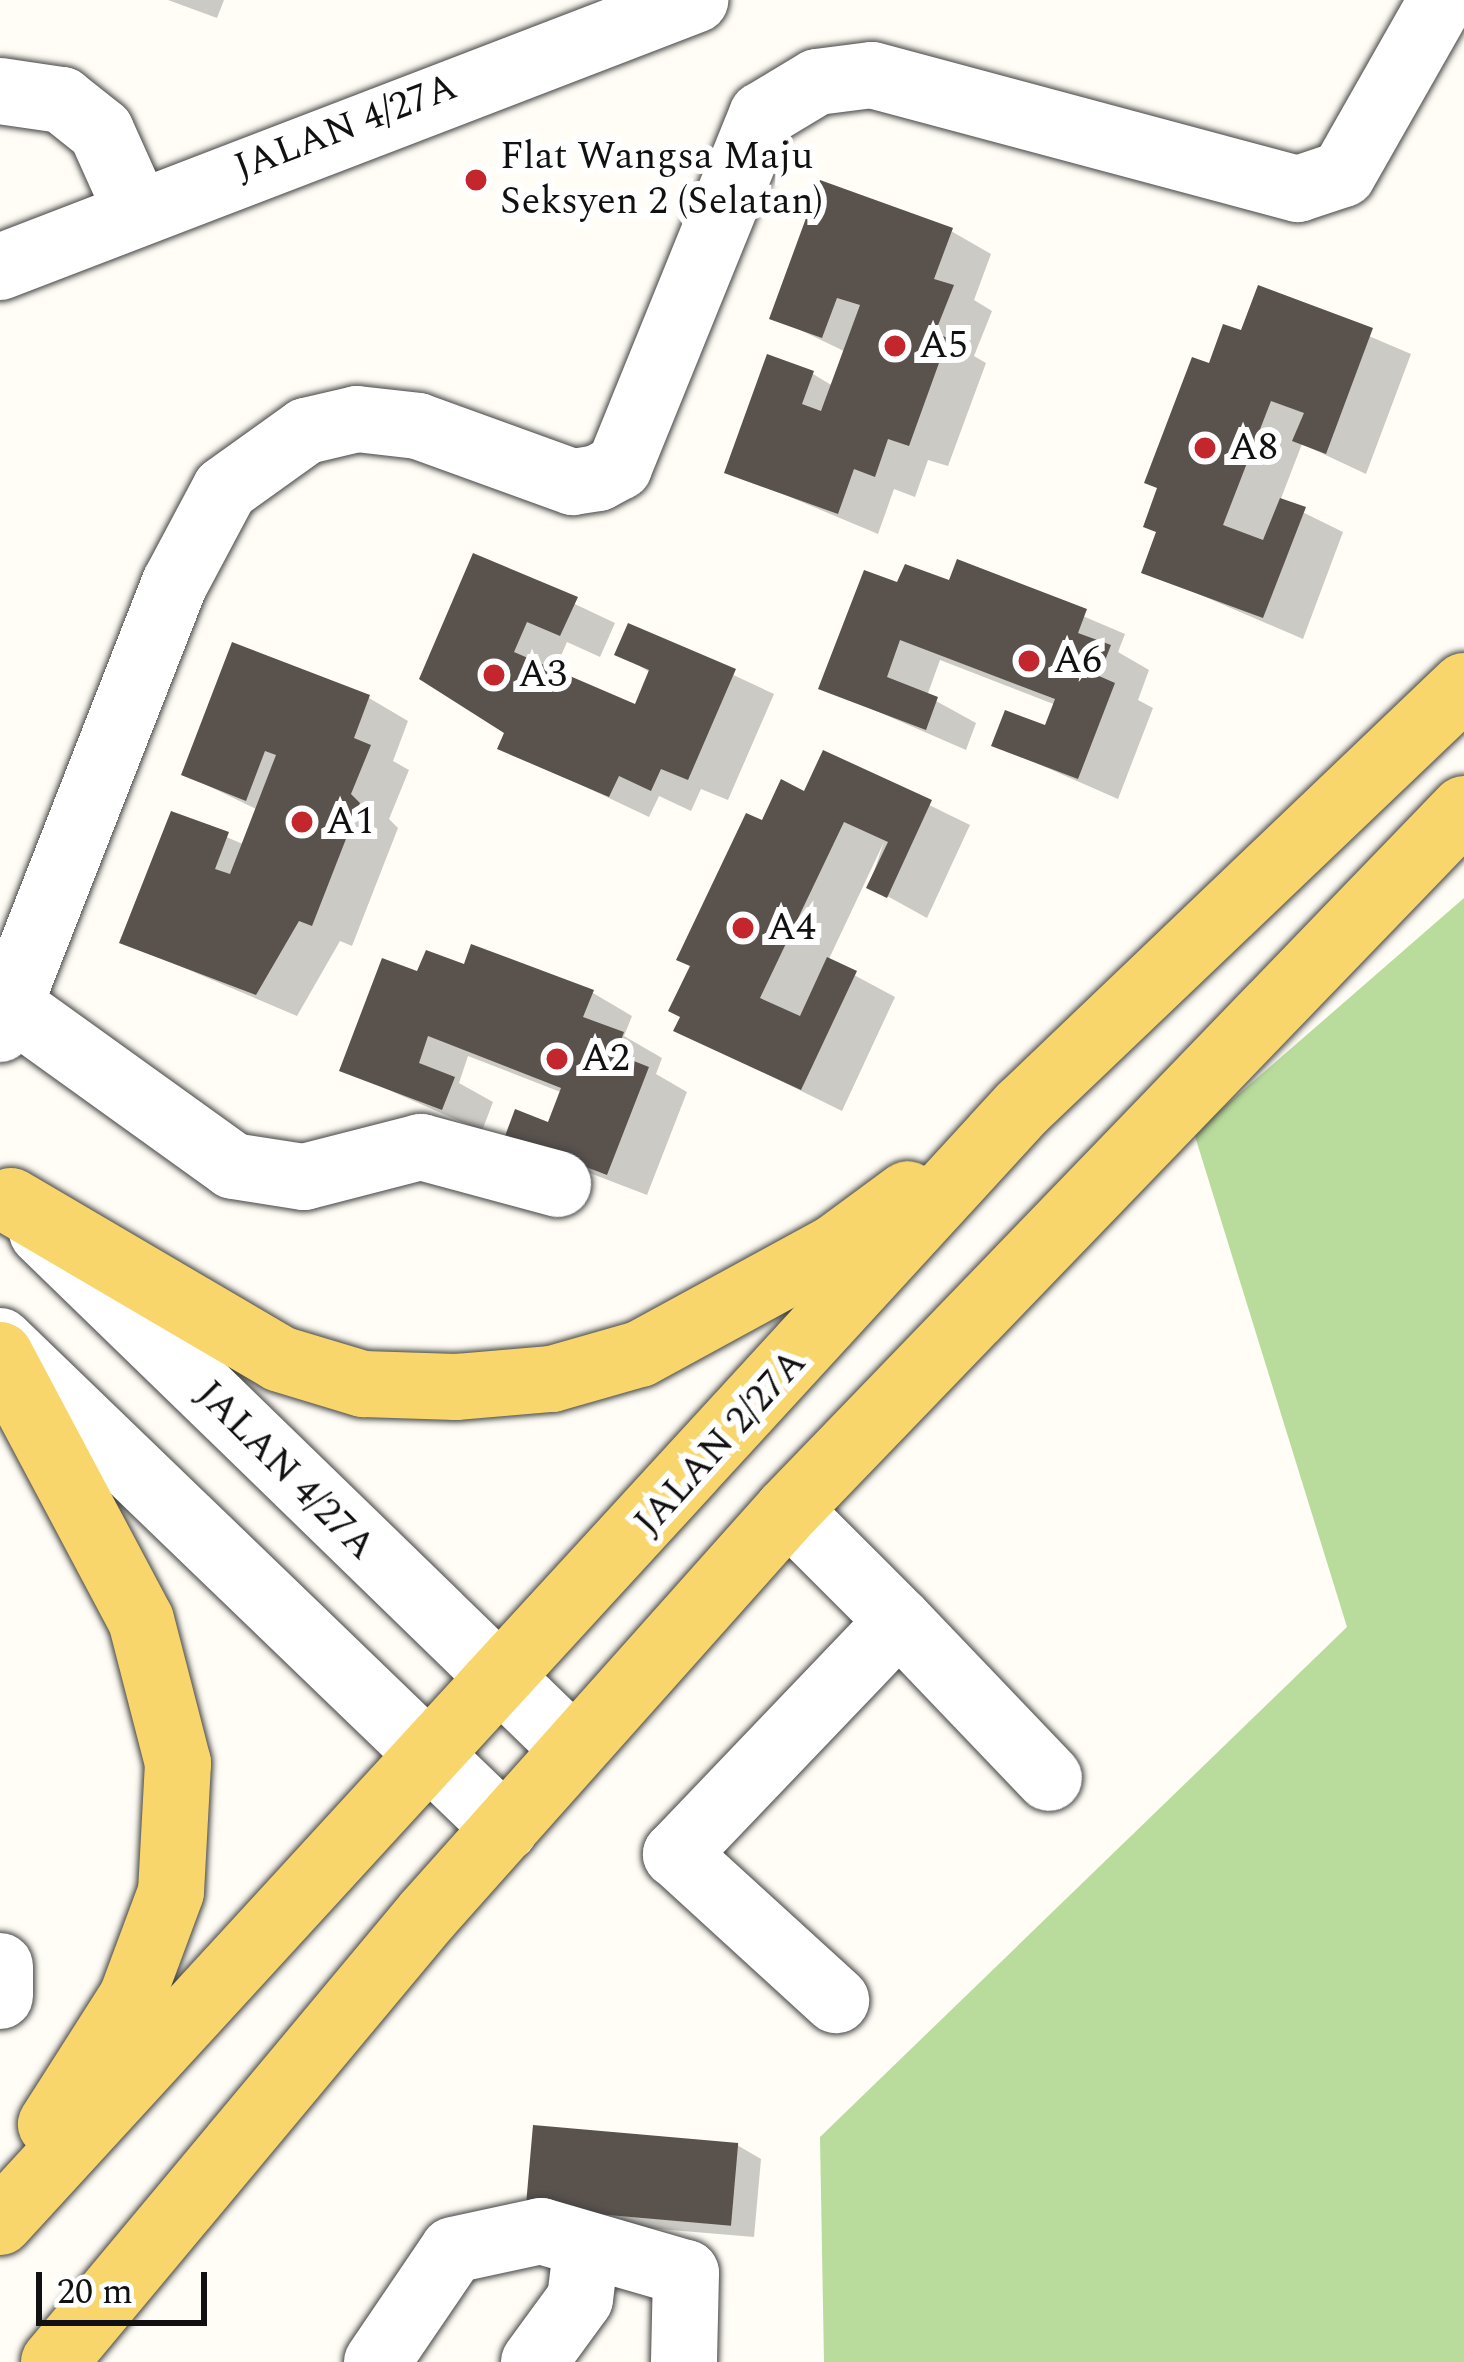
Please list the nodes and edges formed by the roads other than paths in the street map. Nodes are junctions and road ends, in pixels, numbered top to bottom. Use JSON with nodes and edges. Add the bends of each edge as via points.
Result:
{"nodes":[{"id":1,"x":695,"y":0,"type":"edge"},
{"id":2,"x":1442,"y":0,"type":"edge"},
{"id":3,"x":0,"y":91,"type":"edge"},
{"id":4,"x":136,"y":211,"type":"junction"},
{"id":5,"x":0,"y":267,"type":"edge"},
{"id":6,"x":1464,"y":686,"type":"edge"},
{"id":7,"x":1464,"y":808,"type":"edge"},
{"id":8,"x":6,"y":1018,"type":"edge"},
{"id":9,"x":1022,"y":1108,"type":"junction"},
{"id":10,"x":557,"y":1184,"type":"dead end"},
{"id":11,"x":6,"y":1196,"type":"edge"},
{"id":12,"x":0,"y":1341,"type":"edge"},
{"id":13,"x":0,"y":1354,"type":"edge"},
{"id":14,"x":788,"y":1510,"type":"junction"},
{"id":15,"x":899,"y":1622,"type":"junction"},
{"id":16,"x":505,"y":1683,"type":"junction"},
{"id":17,"x":573,"y":1748,"type":"junction"},
{"id":18,"x":432,"y":1757,"type":"junction"},
{"id":19,"x":1049,"y":1778,"type":"dead end"},
{"id":20,"x":505,"y":1828,"type":"junction"},
{"id":21,"x":0,"y":1966,"type":"edge"},
{"id":22,"x":0,"y":1996,"type":"edge"},
{"id":23,"x":836,"y":2000,"type":"dead end"},
{"id":24,"x":0,"y":2202,"type":"edge"},
{"id":25,"x":0,"y":2222,"type":"edge"},
{"id":26,"x":586,"y":2252,"type":"junction"},
{"id":27,"x":54,"y":2362,"type":"edge"},
{"id":28,"x":377,"y":2362,"type":"edge"},
{"id":29,"x":534,"y":2362,"type":"edge"},
{"id":30,"x":685,"y":2362,"type":"edge"}],
"edges":[{"from":1,"to":4,"type":"street","name":"JALAN 4/27A"},
{"from":2,"to":8,"type":"street","via":[[1343,174],[1298,189],[872,75],[817,82],[762,115],[619,467],[598,478],[573,482],[418,426],[357,419],[306,431],[225,489],[175,583]]},
{"from":3,"to":4,"type":"street","via":[[62,100],[101,131]]},
{"from":4,"to":5,"type":"street","name":"JALAN 4/27A"},
{"from":6,"to":9,"type":"main road","name":"JALAN 2/27A"},
{"from":7,"to":14,"type":"main road"},
{"from":8,"to":10,"type":"street","via":[[233,1166],[304,1177],[421,1148]]},
{"from":9,"to":11,"type":"main road","via":[[836,1247],[640,1354],[532,1381],[363,1384],[280,1359]]},
{"from":9,"to":16,"type":"main road","name":"JALAN 2/27A"},
{"from":11,"to":16,"type":"street","name":"JALAN 4/27A"},
{"from":12,"to":18,"type":"street"},
{"from":13,"to":24,"type":"main road","via":[[141,1621],[178,1763],[171,1892],[132,1997]]},
{"from":14,"to":15,"type":"street"},
{"from":14,"to":17,"type":"main road"},
{"from":15,"to":19,"type":"street"},
{"from":15,"to":23,"type":"street","via":[[676,1854]]},
{"from":16,"to":17,"type":"street","name":"JALAN 4/27A"},
{"from":16,"to":18,"type":"main road","name":"JALAN 2/27A"},
{"from":17,"to":20,"type":"main road"},
{"from":18,"to":20,"type":"street"},
{"from":18,"to":25,"type":"main road","name":"JALAN 2/27A"},
{"from":20,"to":27,"type":"main road"},
{"from":21,"to":22,"type":"street"},
{"from":26,"to":28,"type":"street","via":[[541,2231],[453,2249]]},
{"from":26,"to":29,"type":"street","via":[[580,2299]]},
{"from":26,"to":30,"type":"street","via":[[686,2273]]}]}
